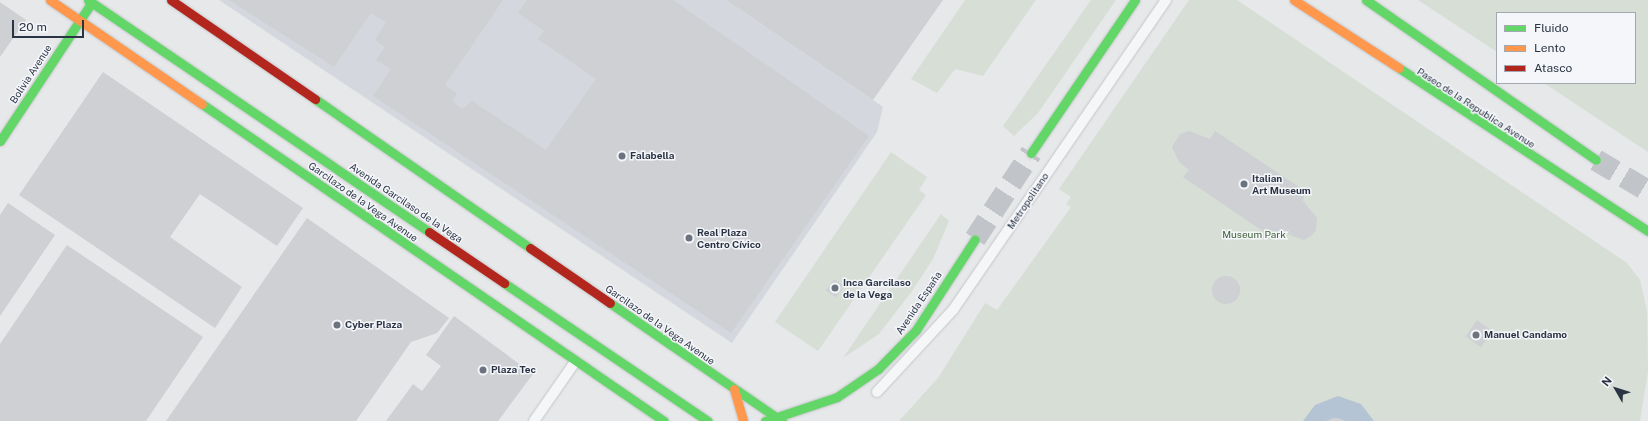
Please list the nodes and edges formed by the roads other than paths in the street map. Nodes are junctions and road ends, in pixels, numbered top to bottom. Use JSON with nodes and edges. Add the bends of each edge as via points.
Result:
{"nodes":[{"id":1,"x":50,"y":0,"type":"edge"},
{"id":2,"x":171,"y":0,"type":"edge"},
{"id":3,"x":1135,"y":0,"type":"edge"},
{"id":4,"x":1166,"y":0,"type":"edge"},
{"id":5,"x":1294,"y":0,"type":"edge"},
{"id":6,"x":1366,"y":0,"type":"edge"},
{"id":7,"x":92,"y":2,"type":"edge"},
{"id":8,"x":80,"y":20,"type":"junction"},
{"id":9,"x":132,"y":30,"type":"junction"},
{"id":10,"x":101,"y":35,"type":"junction"},
{"id":11,"x":0,"y":141,"type":"edge"},
{"id":12,"x":1031,"y":153,"type":"tunnel mouth"},
{"id":13,"x":1596,"y":160,"type":"tunnel mouth"},
{"id":14,"x":1648,"y":231,"type":"edge"},
{"id":15,"x":975,"y":239,"type":"tunnel mouth"},
{"id":16,"x":575,"y":362,"type":"junction"},
{"id":17,"x":734,"y":389,"type":"junction"},
{"id":18,"x":877,"y":392,"type":"dead end"},
{"id":19,"x":779,"y":419,"type":"edge"},
{"id":20,"x":534,"y":421,"type":"edge"},
{"id":21,"x":664,"y":421,"type":"edge"},
{"id":22,"x":708,"y":421,"type":"edge"},
{"id":23,"x":743,"y":421,"type":"edge"},
{"id":24,"x":765,"y":421,"type":"edge"}],
"edges":[{"from":1,"to":8,"type":"main road","name":"Garcilazo de la Vega Avenue"},
{"from":2,"to":17,"type":"main road","name":"Garcilazo de la Vega Avenue"},
{"from":3,"to":12,"type":"main road"},
{"from":4,"to":18,"type":"lane","name":"Metropolitano","via":[[953,310]]},
{"from":5,"to":14,"type":"main road","name":"Paseo de la Republica Avenue"},
{"from":6,"to":13,"type":"main road"},
{"from":7,"to":8,"type":"main road","name":"Bolivia Avenue"},
{"from":7,"to":9,"type":"main road","name":"Avenida Garcilaso de la Vega"},
{"from":7,"to":10,"type":"main road"},
{"from":8,"to":10,"type":"main road","name":"Garcilazo de la Vega Avenue"},
{"from":8,"to":11,"type":"main road","name":"Bolivia Avenue"},
{"from":9,"to":10,"type":"main road"},
{"from":9,"to":22,"type":"main road","name":"Avenida Garcilaso de la Vega"},
{"from":10,"to":16,"type":"main road","name":"Garcilazo de la Vega Avenue"},
{"from":15,"to":19,"type":"main road","name":"Avenida España","via":[[916,330],[878,369],[837,397]]},
{"from":16,"to":20,"type":"lane"},
{"from":16,"to":21,"type":"main road","name":"Garcilazo de la Vega Avenue"},
{"from":17,"to":19,"type":"main road","name":"Garcilazo de la Vega Avenue"},
{"from":17,"to":23,"type":"main road"},
{"from":19,"to":24,"type":"main road","name":"Avenida España"}]}
